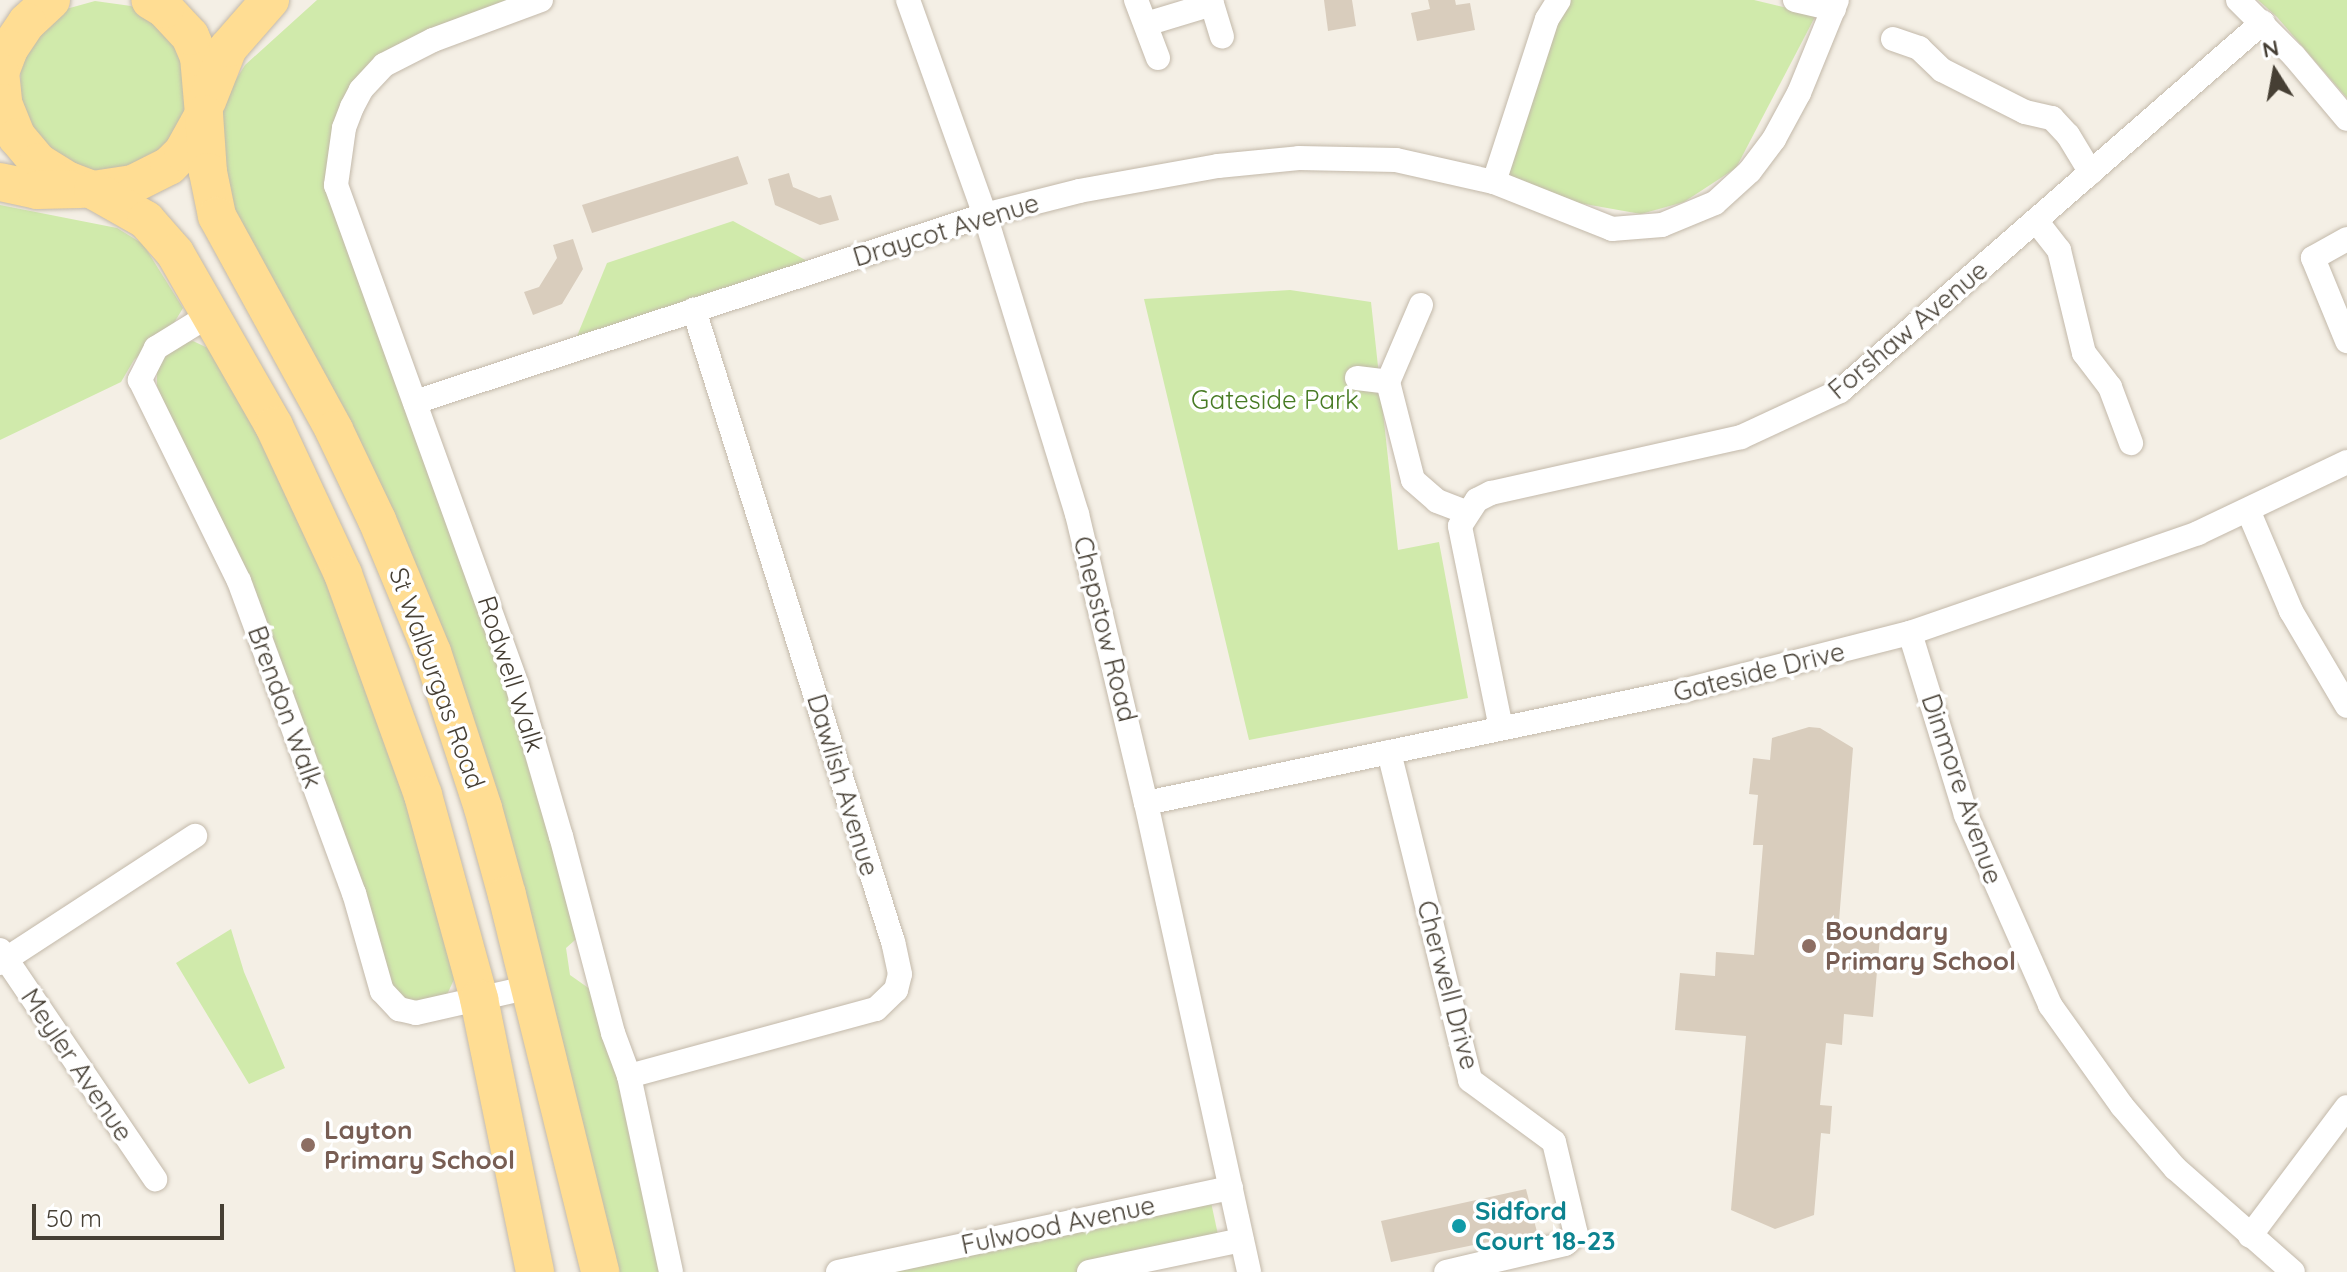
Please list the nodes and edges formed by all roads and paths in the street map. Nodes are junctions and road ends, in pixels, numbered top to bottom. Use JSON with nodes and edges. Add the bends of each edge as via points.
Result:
{"nodes":[{"id":1,"x":51,"y":0,"type":"edge"},
{"id":2,"x":150,"y":0,"type":"edge"},
{"id":3,"x":270,"y":0,"type":"edge"},
{"id":4,"x":541,"y":0,"type":"edge"},
{"id":5,"x":908,"y":0,"type":"edge"},
{"id":6,"x":1136,"y":0,"type":"edge"},
{"id":7,"x":1559,"y":0,"type":"edge"},
{"id":8,"x":1795,"y":0,"type":"edge"},
{"id":9,"x":2238,"y":0,"type":"edge"},
{"id":10,"x":1835,"y":4,"type":"edge"},
{"id":11,"x":2263,"y":22,"type":"junction"},
{"id":12,"x":1146,"y":24,"type":"junction"},
{"id":13,"x":1222,"y":37,"type":"dead end"},
{"id":14,"x":1893,"y":39,"type":"dead end"},
{"id":15,"x":1158,"y":58,"type":"dead end"},
{"id":16,"x":0,"y":59,"type":"edge"},
{"id":17,"x":0,"y":71,"type":"edge"},
{"id":18,"x":204,"y":110,"type":"junction"},
{"id":19,"x":2347,"y":119,"type":"edge"},
{"id":20,"x":2091,"y":173,"type":"junction"},
{"id":21,"x":0,"y":182,"type":"edge"},
{"id":22,"x":1494,"y":182,"type":"junction"},
{"id":23,"x":90,"y":190,"type":"junction"},
{"id":24,"x":985,"y":215,"type":"junction"},
{"id":25,"x":2037,"y":222,"type":"junction"},
{"id":26,"x":2347,"y":239,"type":"edge"},
{"id":27,"x":1421,"y":305,"type":"dead end"},
{"id":28,"x":694,"y":310,"type":"junction"},
{"id":29,"x":211,"y":314,"type":"junction"},
{"id":30,"x":2347,"y":341,"type":"edge"},
{"id":31,"x":1357,"y":378,"type":"dead end"},
{"id":32,"x":1388,"y":382,"type":"junction"},
{"id":33,"x":415,"y":402,"type":"junction"},
{"id":34,"x":2131,"y":443,"type":"dead end"},
{"id":35,"x":2347,"y":462,"type":"edge"},
{"id":36,"x":2248,"y":510,"type":"junction"},
{"id":37,"x":1466,"y":512,"type":"junction"},
{"id":38,"x":1910,"y":633,"type":"junction"},
{"id":39,"x":2347,"y":706,"type":"edge"},
{"id":40,"x":1501,"y":728,"type":"junction"},
{"id":41,"x":1389,"y":752,"type":"junction"},
{"id":42,"x":1146,"y":803,"type":"junction"},
{"id":43,"x":195,"y":836,"type":"dead end"},
{"id":44,"x":2,"y":957,"type":"edge"},
{"id":45,"x":530,"y":987,"type":"junction"},
{"id":46,"x":479,"y":999,"type":"junction"},
{"id":47,"x":629,"y":1076,"type":"junction"},
{"id":48,"x":2347,"y":1107,"type":"edge"},
{"id":49,"x":155,"y":1179,"type":"dead end"},
{"id":50,"x":1231,"y":1188,"type":"junction"},
{"id":51,"x":2250,"y":1236,"type":"junction"},
{"id":52,"x":1242,"y":1240,"type":"junction"},
{"id":53,"x":535,"y":1272,"type":"edge"},
{"id":54,"x":600,"y":1272,"type":"edge"},
{"id":55,"x":671,"y":1272,"type":"edge"},
{"id":56,"x":838,"y":1272,"type":"edge"},
{"id":57,"x":1089,"y":1272,"type":"edge"},
{"id":58,"x":1249,"y":1272,"type":"edge"},
{"id":59,"x":1446,"y":1272,"type":"edge"},
{"id":60,"x":2293,"y":1272,"type":"edge"}],
"edges":[{"from":1,"to":17,"type":"main road","via":[[19,33]]},
{"from":2,"to":18,"type":"main road","name":"St Walburgas Road","via":[[190,36],[199,57]]},
{"from":3,"to":18,"type":"main road","via":[[228,48]]},
{"from":4,"to":33,"type":"street","name":"Rodwell Walk","via":[[384,65],[361,90],[344,128],[336,185]]},
{"from":5,"to":24,"type":"street","name":"Chepstow Road"},
{"from":6,"to":12,"type":"street"},
{"from":7,"to":22,"type":"street","via":[[1547,19]]},
{"from":8,"to":10,"type":"street","name":"Draycot Avenue"},
{"from":9,"to":11,"type":"street"},
{"from":10,"to":22,"type":"street","name":"Draycot Avenue","via":[[1774,139],[1735,188],[1715,203],[1662,225],[1612,229]]},
{"from":11,"to":19,"type":"street"},
{"from":11,"to":20,"type":"street","name":"Forshaw Avenue"},
{"from":12,"to":13,"type":"street","via":[[1212,4]]},
{"from":12,"to":15,"type":"street"},
{"from":14,"to":20,"type":"street","via":[[1924,38],[1942,70],[2025,112],[2052,118]]},
{"from":16,"to":17,"type":"main road","name":"St Walburgas Road"},
{"from":17,"to":23,"type":"main road","name":"St Walburgas Road","via":[[8,121],[22,144],[52,172]]},
{"from":18,"to":23,"type":"main road","via":[[183,152],[169,166],[133,184]]},
{"from":18,"to":45,"type":"main road","name":"St Walburgas Road","via":[[217,216],[334,430],[432,652],[483,808]]},
{"from":20,"to":25,"type":"street","name":"Forshaw Avenue"},
{"from":21,"to":23,"type":"main road","via":[[37,190]]},
{"from":22,"to":24,"type":"street","name":"Draycot Avenue","via":[[1396,160],[1299,158],[1161,175]]},
{"from":23,"to":29,"type":"main road","name":"St Walburgas Road","via":[[146,220]]},
{"from":24,"to":28,"type":"street","name":"Draycot Avenue"},
{"from":24,"to":42,"type":"street","name":"Chepstow Road","via":[[1077,514]]},
{"from":25,"to":34,"type":"street","via":[[2059,250],[2084,353],[2110,387]]},
{"from":25,"to":37,"type":"street","name":"Forshaw Avenue","via":[[1862,375],[1812,406],[1741,437],[1491,493]]},
{"from":26,"to":30,"type":"street","via":[[2313,258]]},
{"from":27,"to":32,"type":"street"},
{"from":28,"to":33,"type":"street","name":"Draycot Avenue"},
{"from":28,"to":47,"type":"street","name":"Dawlish Avenue","via":[[900,974],[896,990],[876,1009]]},
{"from":29,"to":46,"type":"main road","name":"St Walburgas Road","via":[[274,426],[343,574],[423,795]]},
{"from":29,"to":46,"type":"street","name":"Brendon Walk","via":[[156,348],[140,380],[239,581],[354,893],[382,991],[399,1009],[416,1013]]},
{"from":31,"to":32,"type":"street"},
{"from":32,"to":37,"type":"street","via":[[1413,480],[1437,501]]},
{"from":33,"to":47,"type":"street","name":"Rodwell Walk","via":[[517,685]]},
{"from":35,"to":36,"type":"street","name":"Gateside Drive"},
{"from":36,"to":38,"type":"street","name":"Gateside Drive","via":[[2180,540]]},
{"from":36,"to":39,"type":"street","via":[[2291,611]]},
{"from":37,"to":40,"type":"street","via":[[1460,526]]},
{"from":38,"to":40,"type":"street","name":"Gateside Drive","via":[[1686,690]]},
{"from":38,"to":51,"type":"street","name":"Dinmore Avenue","via":[[1966,815],[2050,1005],[2139,1127],[2194,1188]]},
{"from":40,"to":41,"type":"street","name":"Gateside Drive"},
{"from":41,"to":42,"type":"street","name":"Gateside Drive"},
{"from":41,"to":59,"type":"street","name":"Cherwell Drive","via":[[1470,1080],[1554,1142],[1576,1234],[1565,1244]]},
{"from":42,"to":50,"type":"street","name":"Chepstow Road"},
{"from":43,"to":44,"type":"street"},
{"from":44,"to":49,"type":"street","name":"Meyler Avenue"},
{"from":45,"to":46,"type":"street","name":"Brendon Walk"},
{"from":45,"to":54,"type":"main road","name":"St Walburgas Road"},
{"from":46,"to":53,"type":"main road","name":"St Walburgas Road"},
{"from":47,"to":55,"type":"street","name":"Rodwell Walk"},
{"from":48,"to":51,"type":"street"},
{"from":50,"to":52,"type":"street","name":"Chepstow Road"},
{"from":50,"to":56,"type":"street","name":"Fulwood Avenue"},
{"from":51,"to":60,"type":"street","name":"Dinmore Avenue"},
{"from":52,"to":57,"type":"street","name":"Fulwood Avenue"},
{"from":52,"to":58,"type":"street","name":"Chepstow Road"}]}
